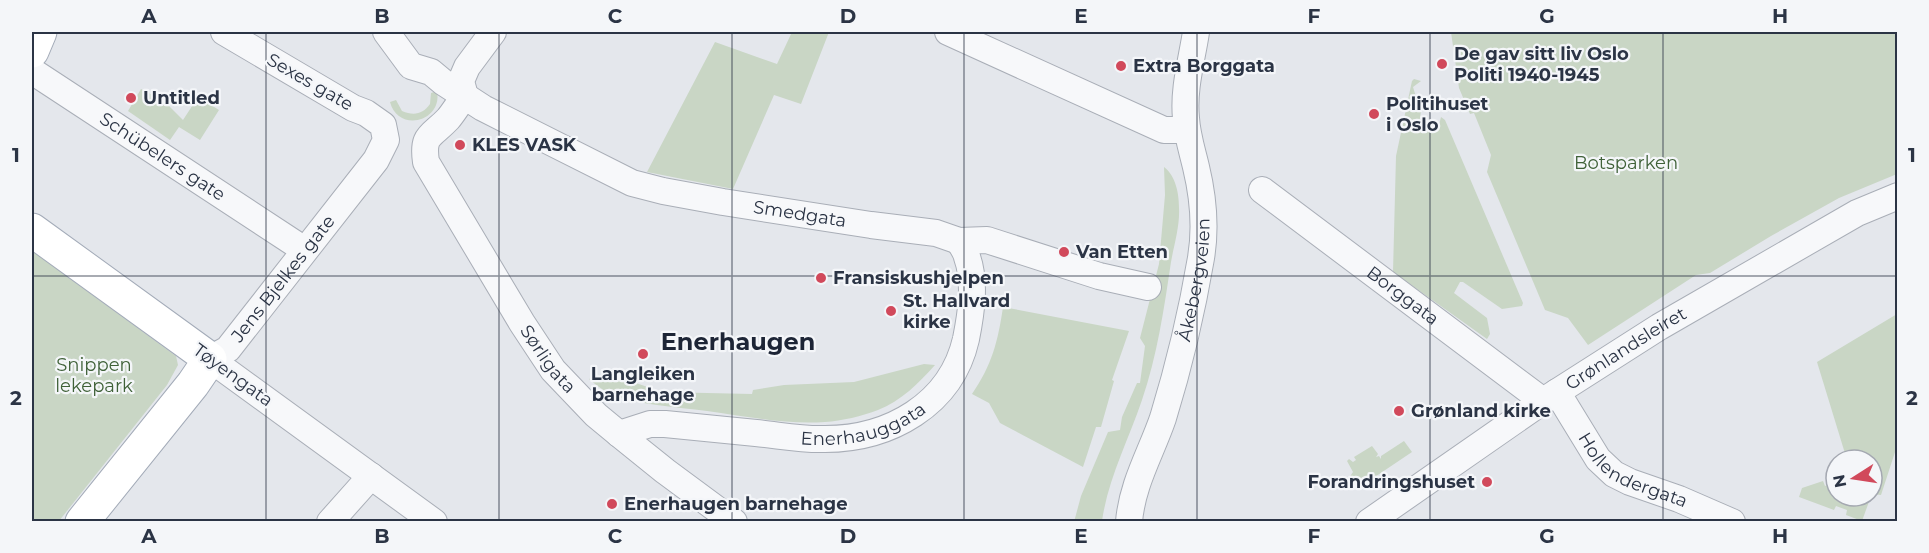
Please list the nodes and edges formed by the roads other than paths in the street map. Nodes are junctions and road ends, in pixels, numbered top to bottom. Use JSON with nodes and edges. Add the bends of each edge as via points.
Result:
{"nodes":[{"id":1,"x":40,"y":32,"type":"edge"},
{"id":2,"x":224,"y":32,"type":"edge"},
{"id":3,"x":386,"y":32,"type":"edge"},
{"id":4,"x":493,"y":32,"type":"edge"},
{"id":5,"x":948,"y":32,"type":"edge"},
{"id":6,"x":1196,"y":32,"type":"edge"},
{"id":7,"x":32,"y":51,"type":"edge"},
{"id":8,"x":32,"y":71,"type":"edge"},
{"id":9,"x":465,"y":96,"type":"junction"},
{"id":10,"x":1187,"y":130,"type":"junction"},
{"id":11,"x":386,"y":140,"type":"joint"},
{"id":12,"x":1262,"y":190,"type":"dead end"},
{"id":13,"x":1898,"y":196,"type":"edge"},
{"id":14,"x":321,"y":209,"type":"dead end"},
{"id":15,"x":32,"y":230,"type":"edge"},
{"id":16,"x":959,"y":241,"type":"junction"},
{"id":17,"x":294,"y":243,"type":"junction"},
{"id":18,"x":1148,"y":287,"type":"dead end"},
{"id":19,"x":210,"y":359,"type":"junction"},
{"id":20,"x":1550,"y":396,"type":"junction"},
{"id":21,"x":619,"y":434,"type":"junction"},
{"id":22,"x":371,"y":476,"type":"junction"},
{"id":23,"x":81,"y":522,"type":"edge"},
{"id":24,"x":330,"y":522,"type":"edge"},
{"id":25,"x":434,"y":522,"type":"edge"},
{"id":26,"x":734,"y":522,"type":"edge"},
{"id":27,"x":1129,"y":522,"type":"edge"},
{"id":28,"x":1369,"y":522,"type":"edge"},
{"id":29,"x":1732,"y":522,"type":"edge"}],
"edges":[{"from":1,"to":7,"type":"main road"},
{"from":2,"to":11,"type":"street","name":"Sexes gate","via":[[366,113],[383,125]]},
{"from":3,"to":9,"type":"street","via":[[411,66],[431,72]]},
{"from":4,"to":9,"type":"street","via":[[467,67],[461,81]]},
{"from":5,"to":10,"type":"street","via":[[1164,130]]},
{"from":6,"to":10,"type":"street","name":"Åkebergveien","via":[[1187,92]]},
{"from":8,"to":17,"type":"street","name":"Schübelers gate"},
{"from":9,"to":16,"type":"street","name":"Smedgata","via":[[632,183],[746,205],[936,233]]},
{"from":9,"to":21,"type":"street","name":"Sørligata","via":[[429,136],[424,147],[426,162],[553,370]]},
{"from":10,"to":27,"type":"street","name":"Åkebergveien","via":[[1202,206],[1201,256],[1163,418],[1139,475]]},
{"from":11,"to":19,"type":"street","name":"Jens Bjelkes gate","via":[[376,160],[228,349]]},
{"from":12,"to":20,"type":"street","name":"Borggata"},
{"from":13,"to":20,"type":"street","name":"Grønlandsleiret","via":[[1841,222],[1659,327]]},
{"from":14,"to":17,"type":"street"},
{"from":15,"to":19,"type":"main road","name":"Tøyengata"},
{"from":16,"to":18,"type":"street","name":"Smedgata","via":[[987,240],[1099,276]]},
{"from":16,"to":21,"type":"street","name":"Enerhauggata","via":[[968,257],[971,291],[971,312],[962,353],[942,389],[906,420],[866,435],[823,440],[665,424],[650,424]]},
{"from":17,"to":19,"type":"street","via":[[217,342]]},
{"from":19,"to":22,"type":"street","name":"Tøyengata"},
{"from":19,"to":23,"type":"main road","name":"Jens Bjelkes gate"},
{"from":20,"to":28,"type":"street","name":"Grønlandsleiret"},
{"from":20,"to":29,"type":"street","name":"Hollendergata","via":[[1614,474]]},
{"from":21,"to":26,"type":"street","name":"Sørligata"},
{"from":22,"to":24,"type":"street"},
{"from":22,"to":25,"type":"street","name":"Tøyengata"}]}
